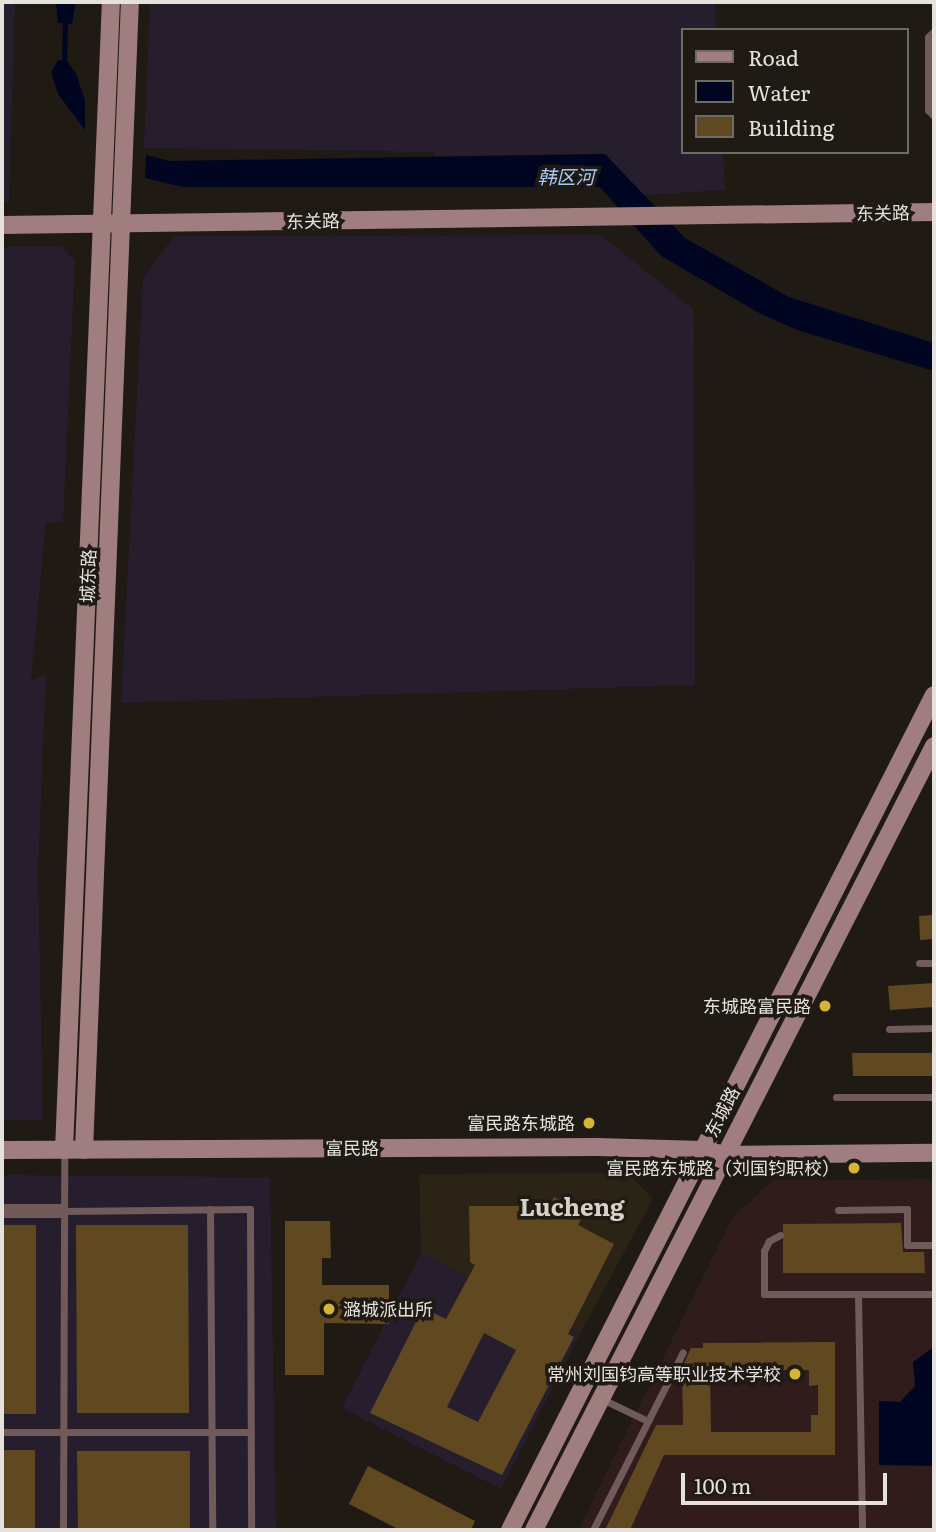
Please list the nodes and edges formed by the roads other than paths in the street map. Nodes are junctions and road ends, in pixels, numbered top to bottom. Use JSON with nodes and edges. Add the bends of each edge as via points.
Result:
{"nodes":[{"id":1,"x":111,"y":2,"type":"edge"},
{"id":2,"x":130,"y":2,"type":"edge"},
{"id":3,"x":934,"y":31,"type":"edge"},
{"id":4,"x":934,"y":116,"type":"edge"},
{"id":5,"x":934,"y":212,"type":"edge"},
{"id":6,"x":111,"y":224,"type":"junction"},
{"id":7,"x":2,"y":225,"type":"edge"},
{"id":8,"x":934,"y":695,"type":"edge"},
{"id":9,"x":913,"y":737,"type":"junction"},
{"id":10,"x":934,"y":747,"type":"edge"},
{"id":11,"x":919,"y":963,"type":"dead end"},
{"id":12,"x":934,"y":963,"type":"edge"},
{"id":13,"x":934,"y":1028,"type":"edge"},
{"id":14,"x":889,"y":1029,"type":"dead end"},
{"id":15,"x":836,"y":1097,"type":"dead end"},
{"id":16,"x":934,"y":1097,"type":"edge"},
{"id":17,"x":934,"y":1142,"type":"edge"},
{"id":18,"x":729,"y":1149,"type":"junction"},
{"id":19,"x":2,"y":1150,"type":"edge"},
{"id":20,"x":64,"y":1150,"type":"junction"},
{"id":21,"x":84,"y":1150,"type":"junction"},
{"id":22,"x":703,"y":1150,"type":"junction"},
{"id":23,"x":934,"y":1153,"type":"edge"},
{"id":24,"x":210,"y":1209,"type":"junction"},
{"id":25,"x":838,"y":1210,"type":"dead end"},
{"id":26,"x":2,"y":1211,"type":"edge"},
{"id":27,"x":61,"y":1211,"type":"junction"},
{"id":28,"x":780,"y":1235,"type":"dead end"},
{"id":29,"x":934,"y":1245,"type":"edge"},
{"id":30,"x":858,"y":1294,"type":"junction"},
{"id":31,"x":934,"y":1294,"type":"edge"},
{"id":32,"x":683,"y":1352,"type":"dead end"},
{"id":33,"x":601,"y":1398,"type":"junction"},
{"id":34,"x":648,"y":1421,"type":"junction"},
{"id":35,"x":2,"y":1432,"type":"edge"},
{"id":36,"x":62,"y":1432,"type":"junction"},
{"id":37,"x":211,"y":1432,"type":"junction"},
{"id":38,"x":251,"y":1432,"type":"junction"},
{"id":39,"x":63,"y":1530,"type":"edge"},
{"id":40,"x":212,"y":1530,"type":"edge"},
{"id":41,"x":251,"y":1530,"type":"edge"},
{"id":42,"x":510,"y":1530,"type":"edge"},
{"id":43,"x":534,"y":1530,"type":"edge"},
{"id":44,"x":593,"y":1530,"type":"edge"},
{"id":45,"x":862,"y":1530,"type":"edge"}],
"edges":[{"from":1,"to":6,"type":"street","name":"城东路"},
{"from":2,"to":6,"type":"street","name":"城东路"},
{"from":3,"to":4,"type":"lane","via":[[928,37],[928,110]]},
{"from":5,"to":6,"type":"street","name":"东关路"},
{"from":6,"to":7,"type":"street","name":"东关路"},
{"from":6,"to":20,"type":"street","name":"城东路"},
{"from":6,"to":21,"type":"street","name":"城东路"},
{"from":8,"to":9,"type":"street","name":"东城路"},
{"from":9,"to":10,"type":"lane"},
{"from":9,"to":22,"type":"street","name":"东城路"},
{"from":10,"to":18,"type":"street","name":"东城路"},
{"from":11,"to":12,"type":"lane"},
{"from":13,"to":14,"type":"lane"},
{"from":15,"to":16,"type":"lane"},
{"from":17,"to":18,"type":"street","name":"富民路"},
{"from":18,"to":22,"type":"street","name":"富民路"},
{"from":18,"to":23,"type":"street","name":"富民路"},
{"from":18,"to":33,"type":"street","name":"东城路"},
{"from":19,"to":20,"type":"street","name":"富民路"},
{"from":20,"to":21,"type":"street","name":"富民路"},
{"from":20,"to":27,"type":"lane"},
{"from":21,"to":22,"type":"street","name":"富民路"},
{"from":22,"to":42,"type":"street","name":"东城路"},
{"from":24,"to":27,"type":"lane"},
{"from":24,"to":37,"type":"lane"},
{"from":24,"to":38,"type":"lane","via":[[250,1209]]},
{"from":25,"to":29,"type":"lane","via":[[907,1209],[907,1245]]},
{"from":26,"to":27,"type":"street"},
{"from":27,"to":36,"type":"lane"},
{"from":28,"to":30,"type":"lane","via":[[769,1241],[764,1251],[764,1294]]},
{"from":30,"to":31,"type":"lane"},
{"from":30,"to":45,"type":"lane"},
{"from":32,"to":34,"type":"lane"},
{"from":33,"to":34,"type":"lane"},
{"from":33,"to":43,"type":"street","name":"东城路"},
{"from":34,"to":44,"type":"lane"},
{"from":35,"to":36,"type":"lane"},
{"from":36,"to":37,"type":"lane"},
{"from":36,"to":39,"type":"lane"},
{"from":37,"to":38,"type":"lane"},
{"from":37,"to":40,"type":"lane"},
{"from":38,"to":41,"type":"lane"}]}
